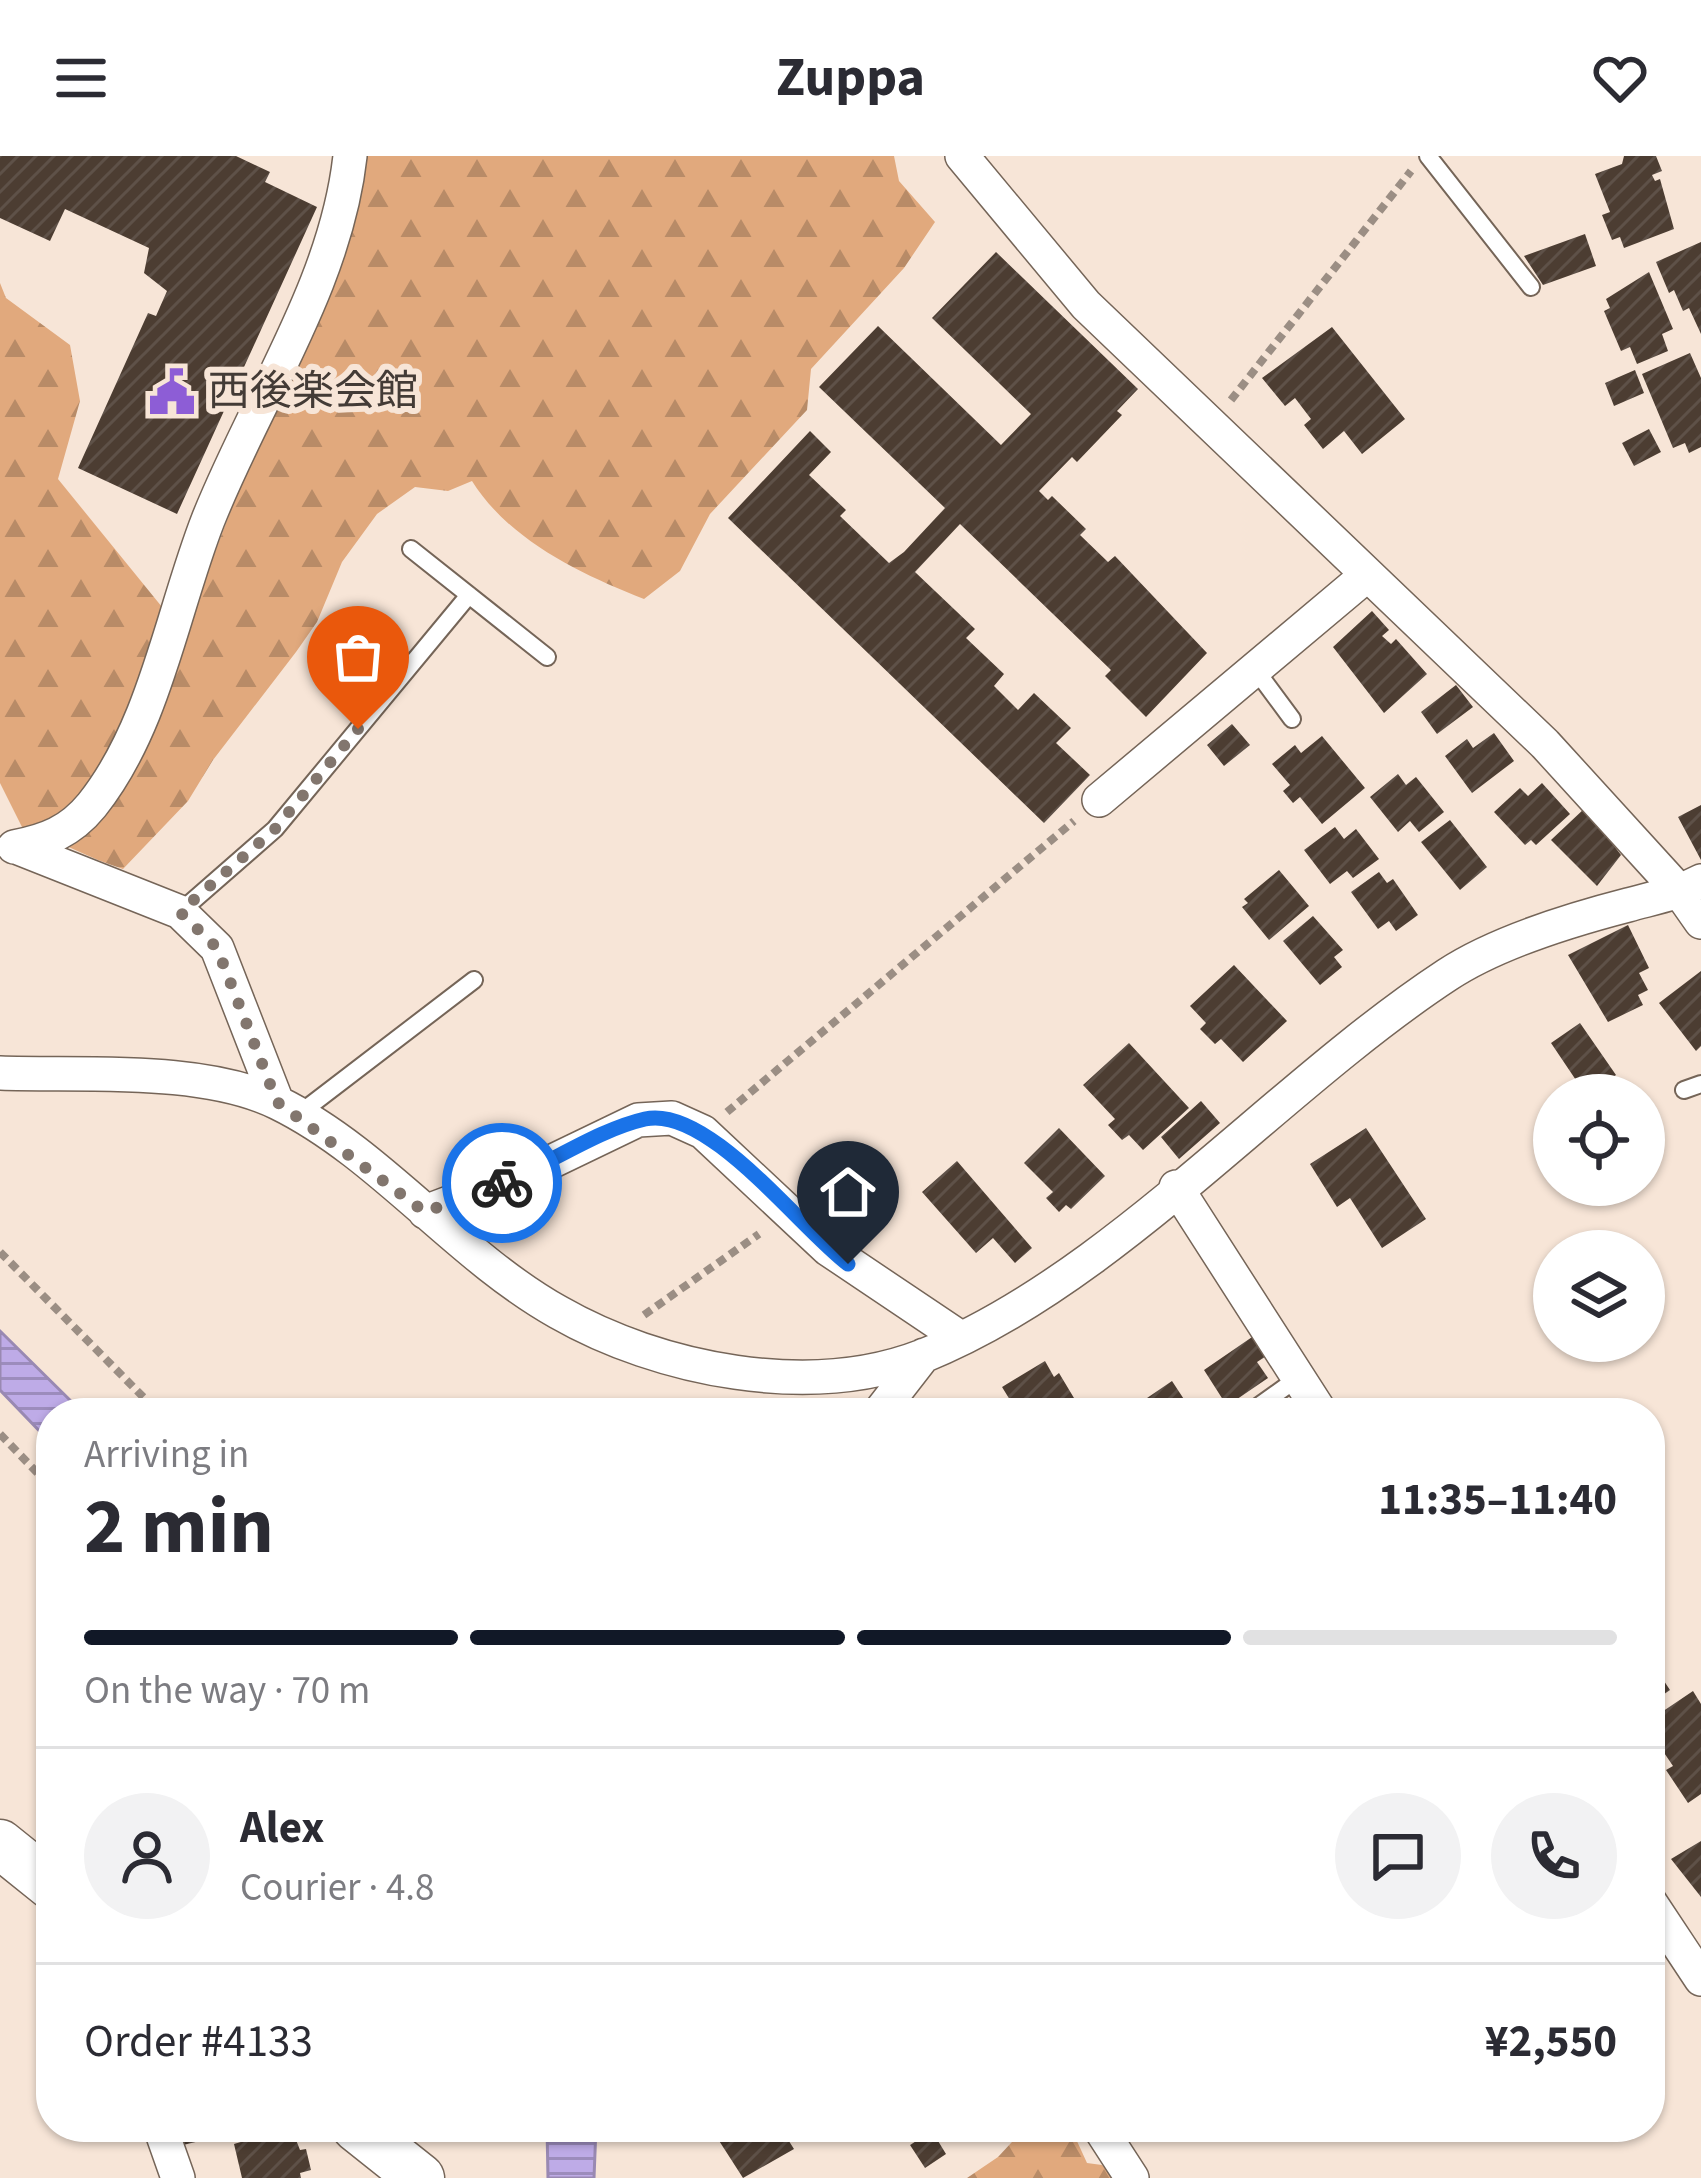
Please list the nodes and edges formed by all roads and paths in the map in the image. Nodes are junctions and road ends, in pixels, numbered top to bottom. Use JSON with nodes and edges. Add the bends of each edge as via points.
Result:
{"nodes":[{"id":1,"x":350,"y":156,"type":"edge"},
{"id":2,"x":962,"y":156,"type":"edge"},
{"id":3,"x":1426,"y":156,"type":"edge"},
{"id":4,"x":1531,"y":287,"type":"dead end"},
{"id":5,"x":1210,"y":425,"type":"junction"},
{"id":6,"x":411,"y":549,"type":"dead end"},
{"id":7,"x":1367,"y":575,"type":"junction"},
{"id":8,"x":470,"y":595,"type":"junction"},
{"id":9,"x":547,"y":657,"type":"dead end"},
{"id":10,"x":1255,"y":669,"type":"junction"},
{"id":11,"x":1292,"y":719,"type":"dead end"},
{"id":12,"x":1099,"y":800,"type":"joint"},
{"id":13,"x":5,"y":840,"type":"edge"},
{"id":14,"x":1691,"y":887,"type":"edge"},
{"id":15,"x":180,"y":912,"type":"junction"},
{"id":16,"x":1701,"y":922,"type":"edge"},
{"id":17,"x":474,"y":980,"type":"dead end"},
{"id":18,"x":0,"y":1073,"type":"edge"},
{"id":19,"x":287,"y":1109,"type":"junction"},
{"id":20,"x":703,"y":1132,"type":"junction"},
{"id":21,"x":1176,"y":1187,"type":"junction"},
{"id":22,"x":425,"y":1212,"type":"junction"},
{"id":23,"x":790,"y":1212,"type":"junction"},
{"id":24,"x":0,"y":1252,"type":"edge"},
{"id":25,"x":612,"y":1337,"type":"junction"},
{"id":26,"x":959,"y":1337,"type":"junction"},
{"id":27,"x":924,"y":1355,"type":"junction"},
{"id":28,"x":1298,"y":1378,"type":"junction"},
{"id":29,"x":144,"y":1398,"type":"edge"},
{"id":30,"x":891,"y":1398,"type":"edge"},
{"id":31,"x":1270,"y":1398,"type":"edge"},
{"id":32,"x":1312,"y":1398,"type":"edge"},
{"id":33,"x":0,"y":1434,"type":"edge"},
{"id":34,"x":36,"y":1471,"type":"edge"},
{"id":35,"x":0,"y":1844,"type":"edge"},
{"id":36,"x":36,"y":1873,"type":"edge"},
{"id":37,"x":1665,"y":1924,"type":"edge"},
{"id":38,"x":1701,"y":1978,"type":"edge"},
{"id":39,"x":165,"y":2142,"type":"edge"},
{"id":40,"x":375,"y":2142,"type":"edge"},
{"id":41,"x":1109,"y":2142,"type":"edge"},
{"id":42,"x":178,"y":2178,"type":"edge"},
{"id":43,"x":421,"y":2178,"type":"edge"},
{"id":44,"x":1132,"y":2178,"type":"edge"}],
"edges":[{"from":1,"to":13,"type":"street","via":[[319,269],[209,517],[120,762],[90,808],[52,840]]},
{"from":2,"to":5,"type":"street","via":[[1086,305]]},
{"from":3,"to":4,"type":"lane"},
{"from":3,"to":5,"type":"path"},
{"from":5,"to":7,"type":"street"},
{"from":6,"to":8,"type":"lane"},
{"from":7,"to":10,"type":"street"},
{"from":7,"to":14,"type":"street"},
{"from":8,"to":9,"type":"lane"},
{"from":8,"to":15,"type":"lane","via":[[275,829]]},
{"from":10,"to":11,"type":"lane"},
{"from":10,"to":12,"type":"street"},
{"from":12,"to":20,"type":"path"},
{"from":13,"to":15,"type":"street"},
{"from":14,"to":16,"type":"street"},
{"from":14,"to":21,"type":"street","via":[[1454,970]]},
{"from":15,"to":19,"type":"street","via":[[217,948]]},
{"from":17,"to":19,"type":"lane"},
{"from":18,"to":19,"type":"street","via":[[193,1080]]},
{"from":19,"to":22,"type":"street"},
{"from":20,"to":22,"type":"street","via":[[672,1118],[638,1120]]},
{"from":20,"to":23,"type":"street"},
{"from":21,"to":26,"type":"street","via":[[1064,1277]]},
{"from":21,"to":28,"type":"street"},
{"from":22,"to":25,"type":"street","via":[[557,1312]]},
{"from":23,"to":25,"type":"path"},
{"from":23,"to":26,"type":"street","via":[[868,1279]]},
{"from":24,"to":29,"type":"path"},
{"from":25,"to":27,"type":"street","via":[[730,1372],[848,1372]]},
{"from":26,"to":27,"type":"street"},
{"from":27,"to":30,"type":"street"},
{"from":28,"to":31,"type":"lane"},
{"from":28,"to":32,"type":"street"},
{"from":33,"to":34,"type":"path"},
{"from":35,"to":36,"type":"main road"},
{"from":37,"to":38,"type":"street"},
{"from":39,"to":42,"type":"street"},
{"from":40,"to":43,"type":"main road"},
{"from":41,"to":44,"type":"street"}]}
